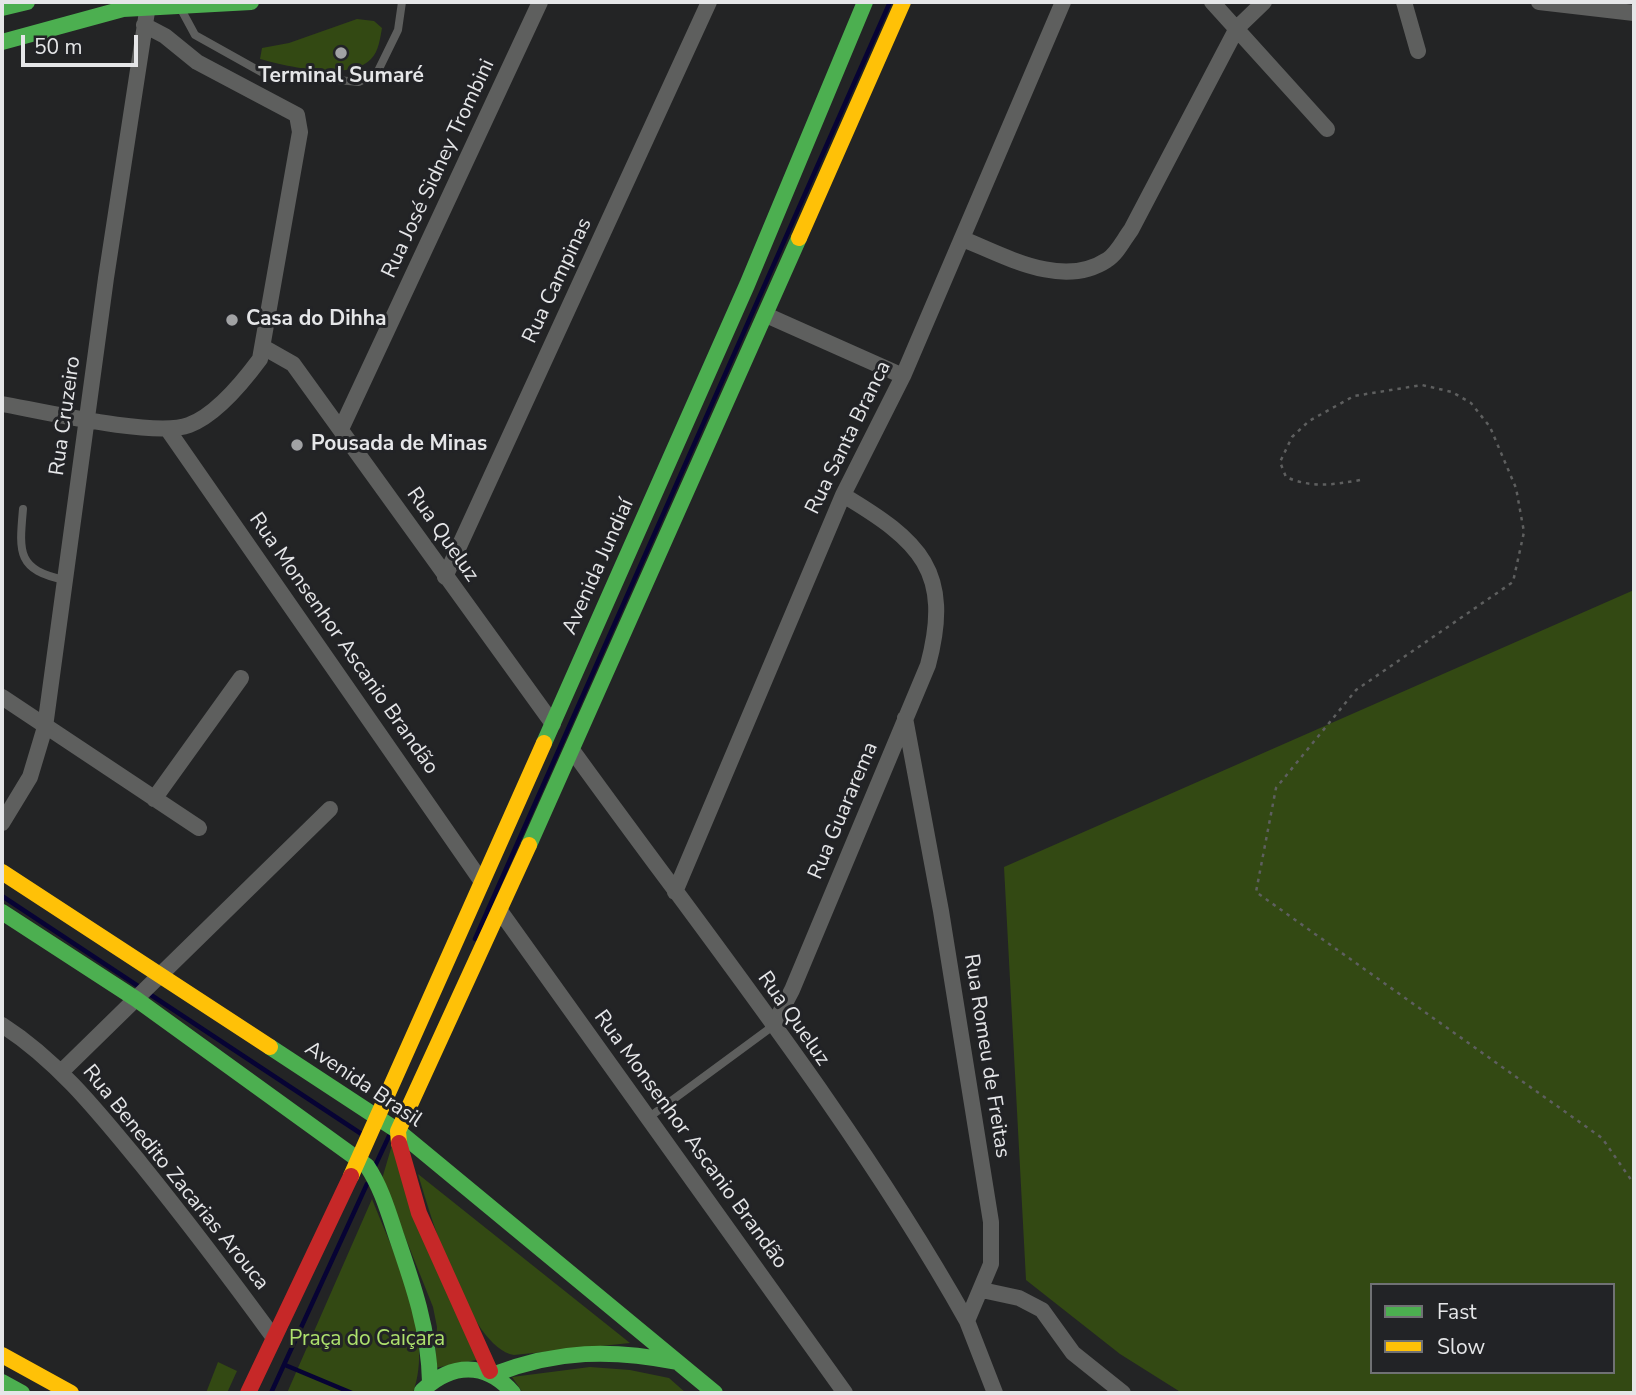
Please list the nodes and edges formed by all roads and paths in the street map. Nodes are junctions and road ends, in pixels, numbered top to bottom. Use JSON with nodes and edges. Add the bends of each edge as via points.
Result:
{"nodes":[{"id":1,"x":27,"y":2,"type":"edge"},
{"id":2,"x":221,"y":2,"type":"edge"},
{"id":3,"x":251,"y":2,"type":"edge"},
{"id":4,"x":402,"y":2,"type":"edge"},
{"id":5,"x":540,"y":2,"type":"edge"},
{"id":6,"x":709,"y":2,"type":"edge"},
{"id":7,"x":865,"y":2,"type":"edge"},
{"id":8,"x":904,"y":2,"type":"edge"},
{"id":9,"x":1063,"y":2,"type":"edge"},
{"id":10,"x":1212,"y":2,"type":"edge"},
{"id":11,"x":1264,"y":2,"type":"edge"},
{"id":12,"x":1404,"y":2,"type":"edge"},
{"id":13,"x":1539,"y":2,"type":"edge"},
{"id":14,"x":148,"y":5,"type":"junction"},
{"id":15,"x":178,"y":5,"type":"junction"},
{"id":16,"x":2,"y":8,"type":"edge"},
{"id":17,"x":1634,"y":13,"type":"edge"},
{"id":18,"x":144,"y":25,"type":"junction"},
{"id":19,"x":1237,"y":28,"type":"junction"},
{"id":20,"x":2,"y":42,"type":"edge"},
{"id":21,"x":1418,"y":51,"type":"dead end"},
{"id":22,"x":1327,"y":129,"type":"dead end"},
{"id":23,"x":963,"y":239,"type":"junction"},
{"id":24,"x":766,"y":315,"type":"junction"},
{"id":25,"x":262,"y":347,"type":"junction"},
{"id":26,"x":903,"y":376,"type":"junction"},
{"id":27,"x":2,"y":404,"type":"edge"},
{"id":28,"x":87,"y":419,"type":"junction"},
{"id":29,"x":341,"y":429,"type":"junction"},
{"id":30,"x":168,"y":430,"type":"junction"},
{"id":31,"x":1360,"y":480,"type":"dead end"},
{"id":32,"x":843,"y":495,"type":"junction"},
{"id":33,"x":23,"y":509,"type":"dead end"},
{"id":34,"x":445,"y":577,"type":"junction"},
{"id":35,"x":65,"y":580,"type":"junction"},
{"id":36,"x":241,"y":678,"type":"dead end"},
{"id":37,"x":2,"y":697,"type":"edge"},
{"id":38,"x":905,"y":718,"type":"junction"},
{"id":39,"x":553,"y":724,"type":"junction"},
{"id":40,"x":45,"y":727,"type":"junction"},
{"id":41,"x":572,"y":750,"type":"junction"},
{"id":42,"x":154,"y":799,"type":"junction"},
{"id":43,"x":330,"y":809,"type":"dead end"},
{"id":44,"x":2,"y":823,"type":"edge"},
{"id":45,"x":199,"y":828,"type":"dead end"},
{"id":46,"x":2,"y":872,"type":"edge"},
{"id":47,"x":482,"y":881,"type":"junction"},
{"id":48,"x":675,"y":892,"type":"junction"},
{"id":49,"x":500,"y":911,"type":"junction"},
{"id":50,"x":2,"y":912,"type":"edge"},
{"id":51,"x":147,"y":988,"type":"junction"},
{"id":52,"x":2,"y":1025,"type":"edge"},
{"id":53,"x":773,"y":1026,"type":"junction"},
{"id":54,"x":62,"y":1071,"type":"junction"},
{"id":55,"x":648,"y":1118,"type":"junction"},
{"id":56,"x":385,"y":1125,"type":"junction"},
{"id":57,"x":361,"y":1152,"type":"junction"},
{"id":58,"x":1634,"y":1184,"type":"edge"},
{"id":59,"x":982,"y":1290,"type":"junction"},
{"id":60,"x":967,"y":1321,"type":"junction"},
{"id":61,"x":274,"y":1338,"type":"junction"},
{"id":62,"x":2,"y":1355,"type":"edge"},
{"id":63,"x":681,"y":1362,"type":"junction"},
{"id":64,"x":493,"y":1373,"type":"junction"},
{"id":65,"x":2,"y":1382,"type":"edge"},
{"id":66,"x":426,"y":1387,"type":"edge"},
{"id":67,"x":22,"y":1393,"type":"edge"},
{"id":68,"x":71,"y":1393,"type":"edge"},
{"id":69,"x":248,"y":1393,"type":"edge"},
{"id":70,"x":513,"y":1393,"type":"edge"},
{"id":71,"x":715,"y":1393,"type":"edge"},
{"id":72,"x":845,"y":1393,"type":"edge"},
{"id":73,"x":995,"y":1393,"type":"edge"},
{"id":74,"x":1123,"y":1393,"type":"edge"}],
"edges":[{"from":1,"to":16,"type":"main road"},
{"from":2,"to":3,"type":"main road"},
{"from":2,"to":15,"type":"main road"},
{"from":4,"to":15,"type":"lane","via":[[398,30],[377,73],[359,82],[263,73],[195,35]]},
{"from":5,"to":29,"type":"street","name":"Rua José Sidney Trombini"},
{"from":6,"to":34,"type":"street","name":"Rua Campinas"},
{"from":7,"to":39,"type":"main road","name":"Avenida Jundiaí","via":[[747,285]]},
{"from":8,"to":24,"type":"main road","name":"Avenida Jundiaí"},
{"from":9,"to":23,"type":"street","name":"Rua Santa Branca"},
{"from":10,"to":19,"type":"street"},
{"from":11,"to":19,"type":"street"},
{"from":12,"to":21,"type":"street"},
{"from":13,"to":17,"type":"street"},
{"from":14,"to":15,"type":"main road"},
{"from":14,"to":18,"type":"street","name":"Rua Cruzeiro"},
{"from":14,"to":20,"type":"main road"},
{"from":18,"to":25,"type":"street","via":[[197,62],[297,115],[299,132]]},
{"from":18,"to":28,"type":"street","name":"Rua Cruzeiro"},
{"from":19,"to":22,"type":"street"},
{"from":19,"to":23,"type":"street","via":[[1131,230],[1109,259],[1080,272],[1037,268]]},
{"from":23,"to":26,"type":"street","name":"Rua Santa Branca"},
{"from":24,"to":26,"type":"street"},
{"from":24,"to":41,"type":"main road","name":"Avenida Jundiaí"},
{"from":25,"to":29,"type":"street","name":"Rua Queluz","via":[[293,364]]},
{"from":25,"to":30,"type":"street","via":[[260,359],[248,375],[202,419]]},
{"from":26,"to":32,"type":"street","name":"Rua Santa Branca"},
{"from":27,"to":28,"type":"street"},
{"from":28,"to":30,"type":"street"},
{"from":28,"to":35,"type":"street","name":"Rua Cruzeiro"},
{"from":29,"to":34,"type":"street","name":"Rua Queluz"},
{"from":30,"to":47,"type":"street","name":"Rua Monsenhor Ascanio Brandão"},
{"from":31,"to":58,"type":"path","via":[[1329,486],[1300,483],[1286,477],[1280,462],[1283,449],[1309,421],[1353,396],[1422,384],[1471,403],[1490,427],[1516,488],[1524,531],[1513,582],[1356,690],[1276,788],[1256,892],[1602,1138]]},
{"from":32,"to":38,"type":"street","name":"Rua Guararema","via":[[885,520],[914,546],[929,570],[937,632]]},
{"from":32,"to":48,"type":"street","name":"Rua Santa Branca"},
{"from":33,"to":35,"type":"lane","via":[[19,547],[26,562],[42,575]]},
{"from":34,"to":39,"type":"street","name":"Rua Queluz"},
{"from":35,"to":40,"type":"street","name":"Rua Cruzeiro"},
{"from":36,"to":42,"type":"street"},
{"from":37,"to":40,"type":"street"},
{"from":38,"to":53,"type":"street","name":"Rua Guararema"},
{"from":38,"to":59,"type":"street","name":"Rua Romeu de Freitas","via":[[991,1222],[991,1264]]},
{"from":39,"to":47,"type":"main road","name":"Avenida Jundiaí"},
{"from":40,"to":42,"type":"street"},
{"from":40,"to":44,"type":"street","name":"Rua Cruzeiro","via":[[30,777]]},
{"from":41,"to":48,"type":"street","name":"Rua Queluz"},
{"from":41,"to":49,"type":"main road","name":"Avenida Jundiaí"},
{"from":42,"to":45,"type":"street"},
{"from":43,"to":51,"type":"street"},
{"from":46,"to":51,"type":"main road","name":"Avenida Brasil"},
{"from":47,"to":56,"type":"main road","name":"Avenida Jundiaí"},
{"from":48,"to":53,"type":"street","name":"Rua Queluz"},
{"from":49,"to":55,"type":"street","name":"Rua Monsenhor Ascanio Brandão"},
{"from":49,"to":56,"type":"main road","name":"Avenida Jundiaí"},
{"from":50,"to":51,"type":"main road","name":"Avenida Brasil"},
{"from":51,"to":54,"type":"street"},
{"from":51,"to":56,"type":"main road","name":"Avenida Brasil"},
{"from":51,"to":57,"type":"main road","name":"Avenida Brasil"},
{"from":52,"to":54,"type":"street","name":"Rua Benedito Zacarias Arouca"},
{"from":53,"to":55,"type":"lane","name":"Rua Guararema"},
{"from":53,"to":60,"type":"street","name":"Rua Queluz","via":[[924,1245]]},
{"from":54,"to":61,"type":"street","name":"Rua Benedito Zacarias Arouca","via":[[211,1250]]},
{"from":55,"to":72,"type":"street","name":"Rua Monsenhor Ascanio Brandão"},
{"from":56,"to":57,"type":"main road","name":"Avenida Jundiaí"},
{"from":56,"to":63,"type":"main road","name":"Avenida Brasil"},
{"from":56,"to":64,"type":"main road","via":[[416,1207]]},
{"from":57,"to":61,"type":"main road","name":"Avenida Jundiaí"},
{"from":57,"to":66,"type":"main road","name":"Avenida Brasil","via":[[381,1191],[425,1316],[431,1349]]},
{"from":59,"to":60,"type":"street","name":"Rua Romeu de Freitas"},
{"from":59,"to":74,"type":"street","via":[[1019,1298],[1042,1310],[1073,1353]]},
{"from":60,"to":73,"type":"street"},
{"from":61,"to":69,"type":"main road","name":"Avenida Jundiaí"},
{"from":62,"to":68,"type":"main road"},
{"from":63,"to":64,"type":"main road","via":[[629,1351],[591,1350],[526,1361]]},
{"from":63,"to":71,"type":"main road","name":"Avenida Brasil"},
{"from":64,"to":66,"type":"main road","via":[[462,1368],[445,1372]]},
{"from":64,"to":70,"type":"main road"},
{"from":65,"to":67,"type":"main road"}]}
